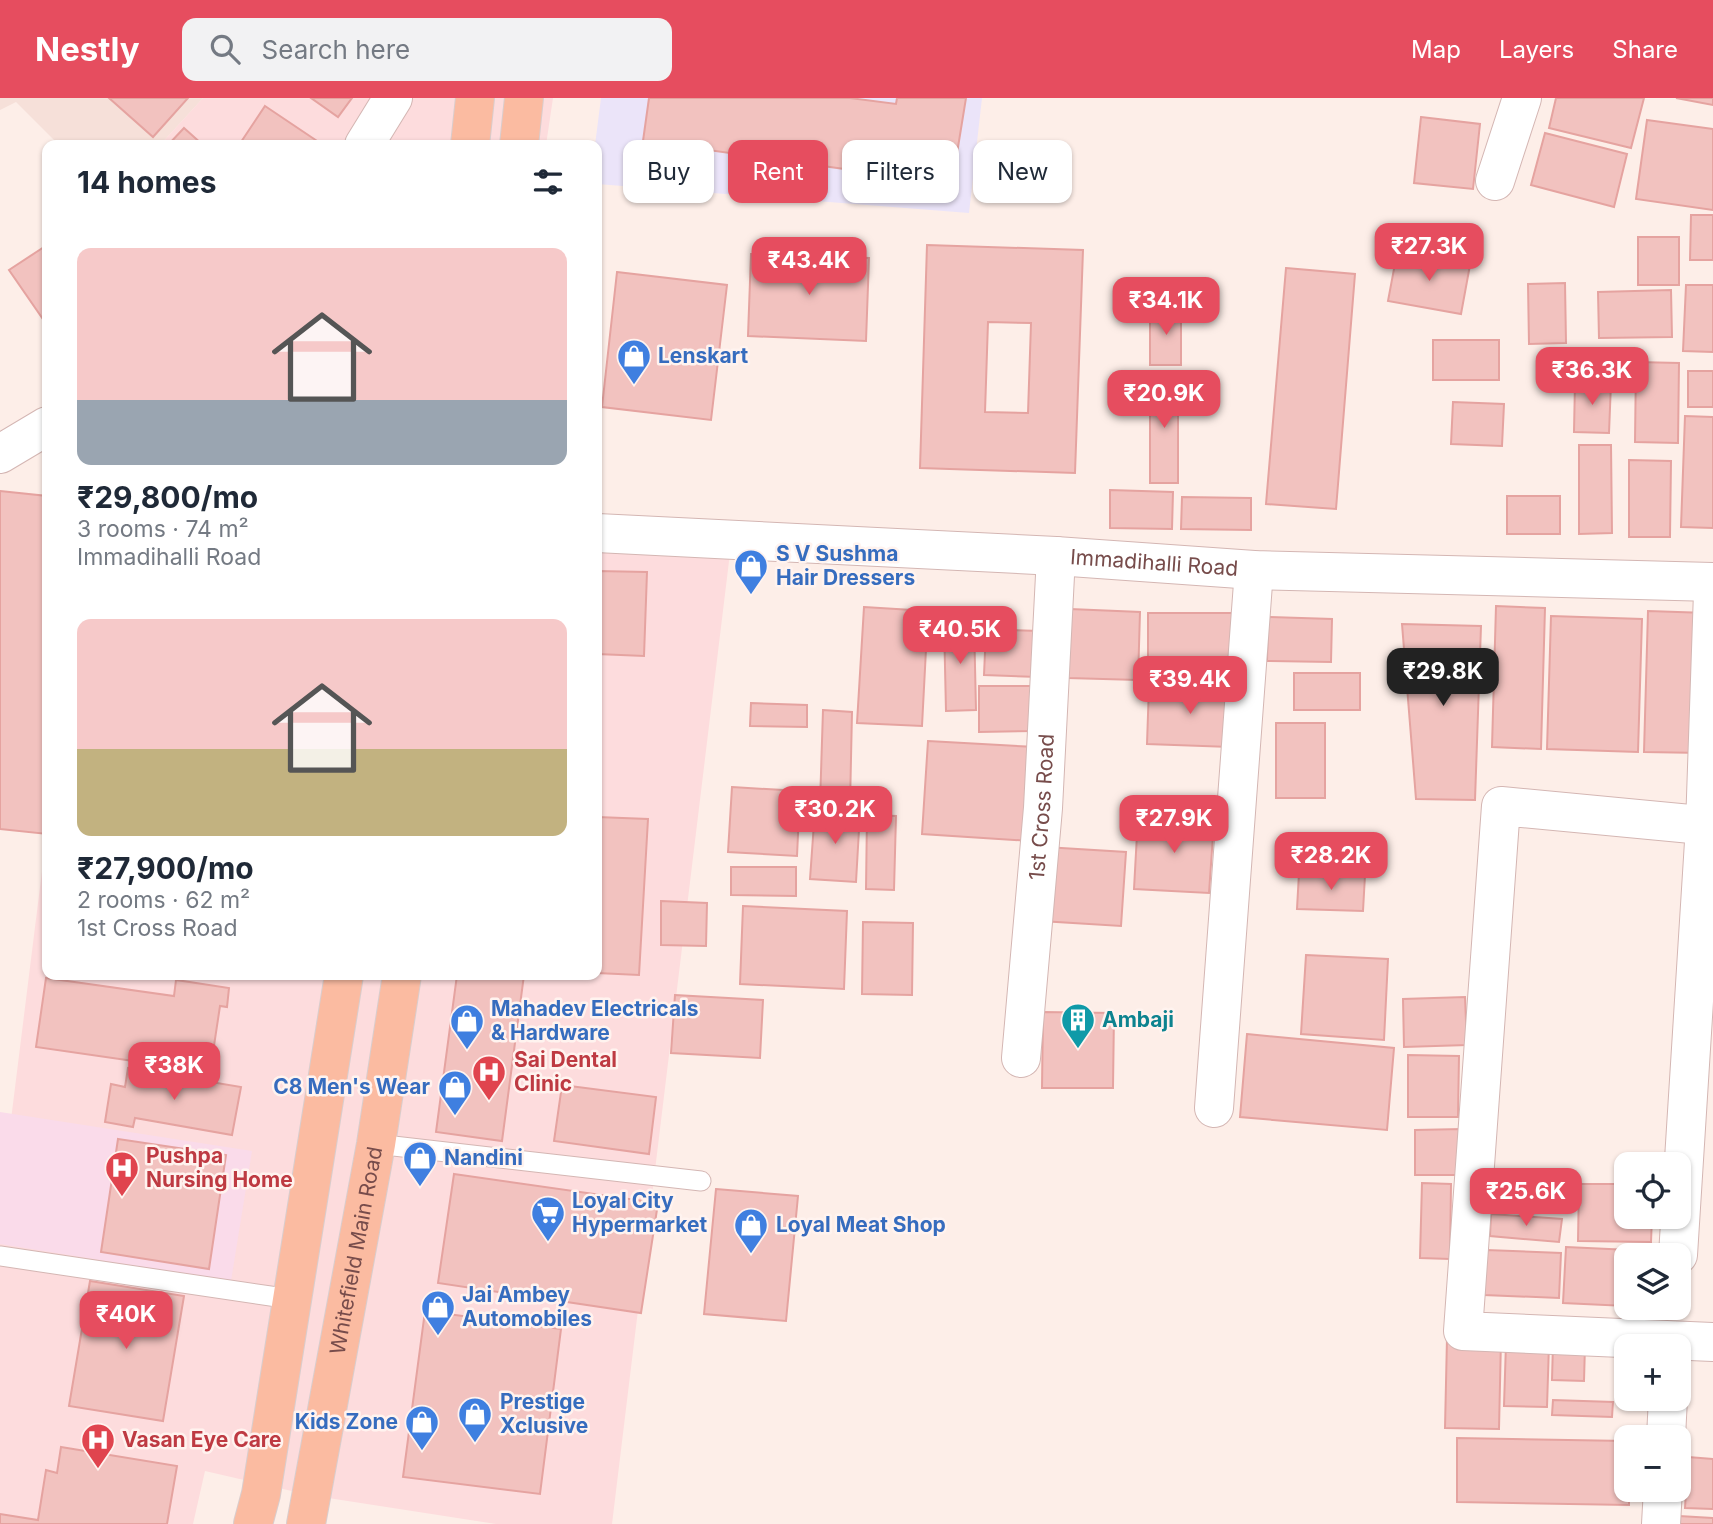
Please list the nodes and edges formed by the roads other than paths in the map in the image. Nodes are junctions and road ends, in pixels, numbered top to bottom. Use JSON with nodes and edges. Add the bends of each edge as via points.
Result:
{"nodes":[{"id":1,"x":394,"y":98,"type":"edge"},
{"id":2,"x":475,"y":98,"type":"edge"},
{"id":3,"x":524,"y":98,"type":"edge"},
{"id":4,"x":1522,"y":98,"type":"edge"},
{"id":5,"x":368,"y":140,"type":"edge"},
{"id":6,"x":471,"y":140,"type":"edge"},
{"id":7,"x":520,"y":140,"type":"edge"},
{"id":8,"x":1495,"y":181,"type":"dead end"},
{"id":9,"x":42,"y":429,"type":"edge"},
{"id":10,"x":0,"y":454,"type":"edge"},
{"id":11,"x":602,"y":533,"type":"edge"},
{"id":12,"x":1055,"y":556,"type":"junction"},
{"id":13,"x":1254,"y":570,"type":"junction"},
{"id":14,"x":1713,"y":582,"type":"edge"},
{"id":15,"x":1713,"y":592,"type":"edge"},
{"id":16,"x":1709,"y":826,"type":"edge"},
{"id":17,"x":343,"y":980,"type":"edge"},
{"id":18,"x":401,"y":980,"type":"edge"},
{"id":19,"x":1703,"y":1051,"type":"edge"},
{"id":20,"x":1021,"y":1058,"type":"dead end"},
{"id":21,"x":1214,"y":1108,"type":"dead end"},
{"id":22,"x":376,"y":1144,"type":"junction"},
{"id":23,"x":701,"y":1181,"type":"dead end"},
{"id":24,"x":1679,"y":1243,"type":"edge"},
{"id":25,"x":0,"y":1255,"type":"edge"},
{"id":26,"x":291,"y":1299,"type":"junction"},
{"id":27,"x":1673,"y":1331,"type":"edge"},
{"id":28,"x":1713,"y":1342,"type":"edge"},
{"id":29,"x":1662,"y":1502,"type":"edge"},
{"id":30,"x":257,"y":1509,"type":"edge"},
{"id":31,"x":308,"y":1514,"type":"edge"},
{"id":32,"x":1661,"y":1524,"type":"edge"}],
"edges":[{"from":1,"to":5,"type":"street"},
{"from":2,"to":6,"type":"main road"},
{"from":3,"to":7,"type":"main road"},
{"from":4,"to":8,"type":"street"},
{"from":9,"to":10,"type":"street"},
{"from":11,"to":12,"type":"street","name":"Immadihalli Road"},
{"from":12,"to":13,"type":"street","name":"Immadihalli Road"},
{"from":12,"to":20,"type":"street","name":"1st Cross Road","via":[[1043,808]]},
{"from":13,"to":14,"type":"street","name":"Immadihalli Road"},
{"from":13,"to":21,"type":"street"},
{"from":15,"to":16,"type":"street"},
{"from":16,"to":19,"type":"street"},
{"from":16,"to":27,"type":"street","via":[[1501,806],[1463,1331]]},
{"from":17,"to":26,"type":"main road"},
{"from":18,"to":22,"type":"main road","name":"Whitefield Main Road"},
{"from":19,"to":24,"type":"street"},
{"from":22,"to":23,"type":"lane"},
{"from":22,"to":31,"type":"main road","name":"Whitefield Main Road"},
{"from":25,"to":26,"type":"lane"},
{"from":26,"to":30,"type":"main road"},
{"from":27,"to":28,"type":"street"},
{"from":29,"to":32,"type":"street"},
{"from":30,"to":31,"type":"main road"}]}
